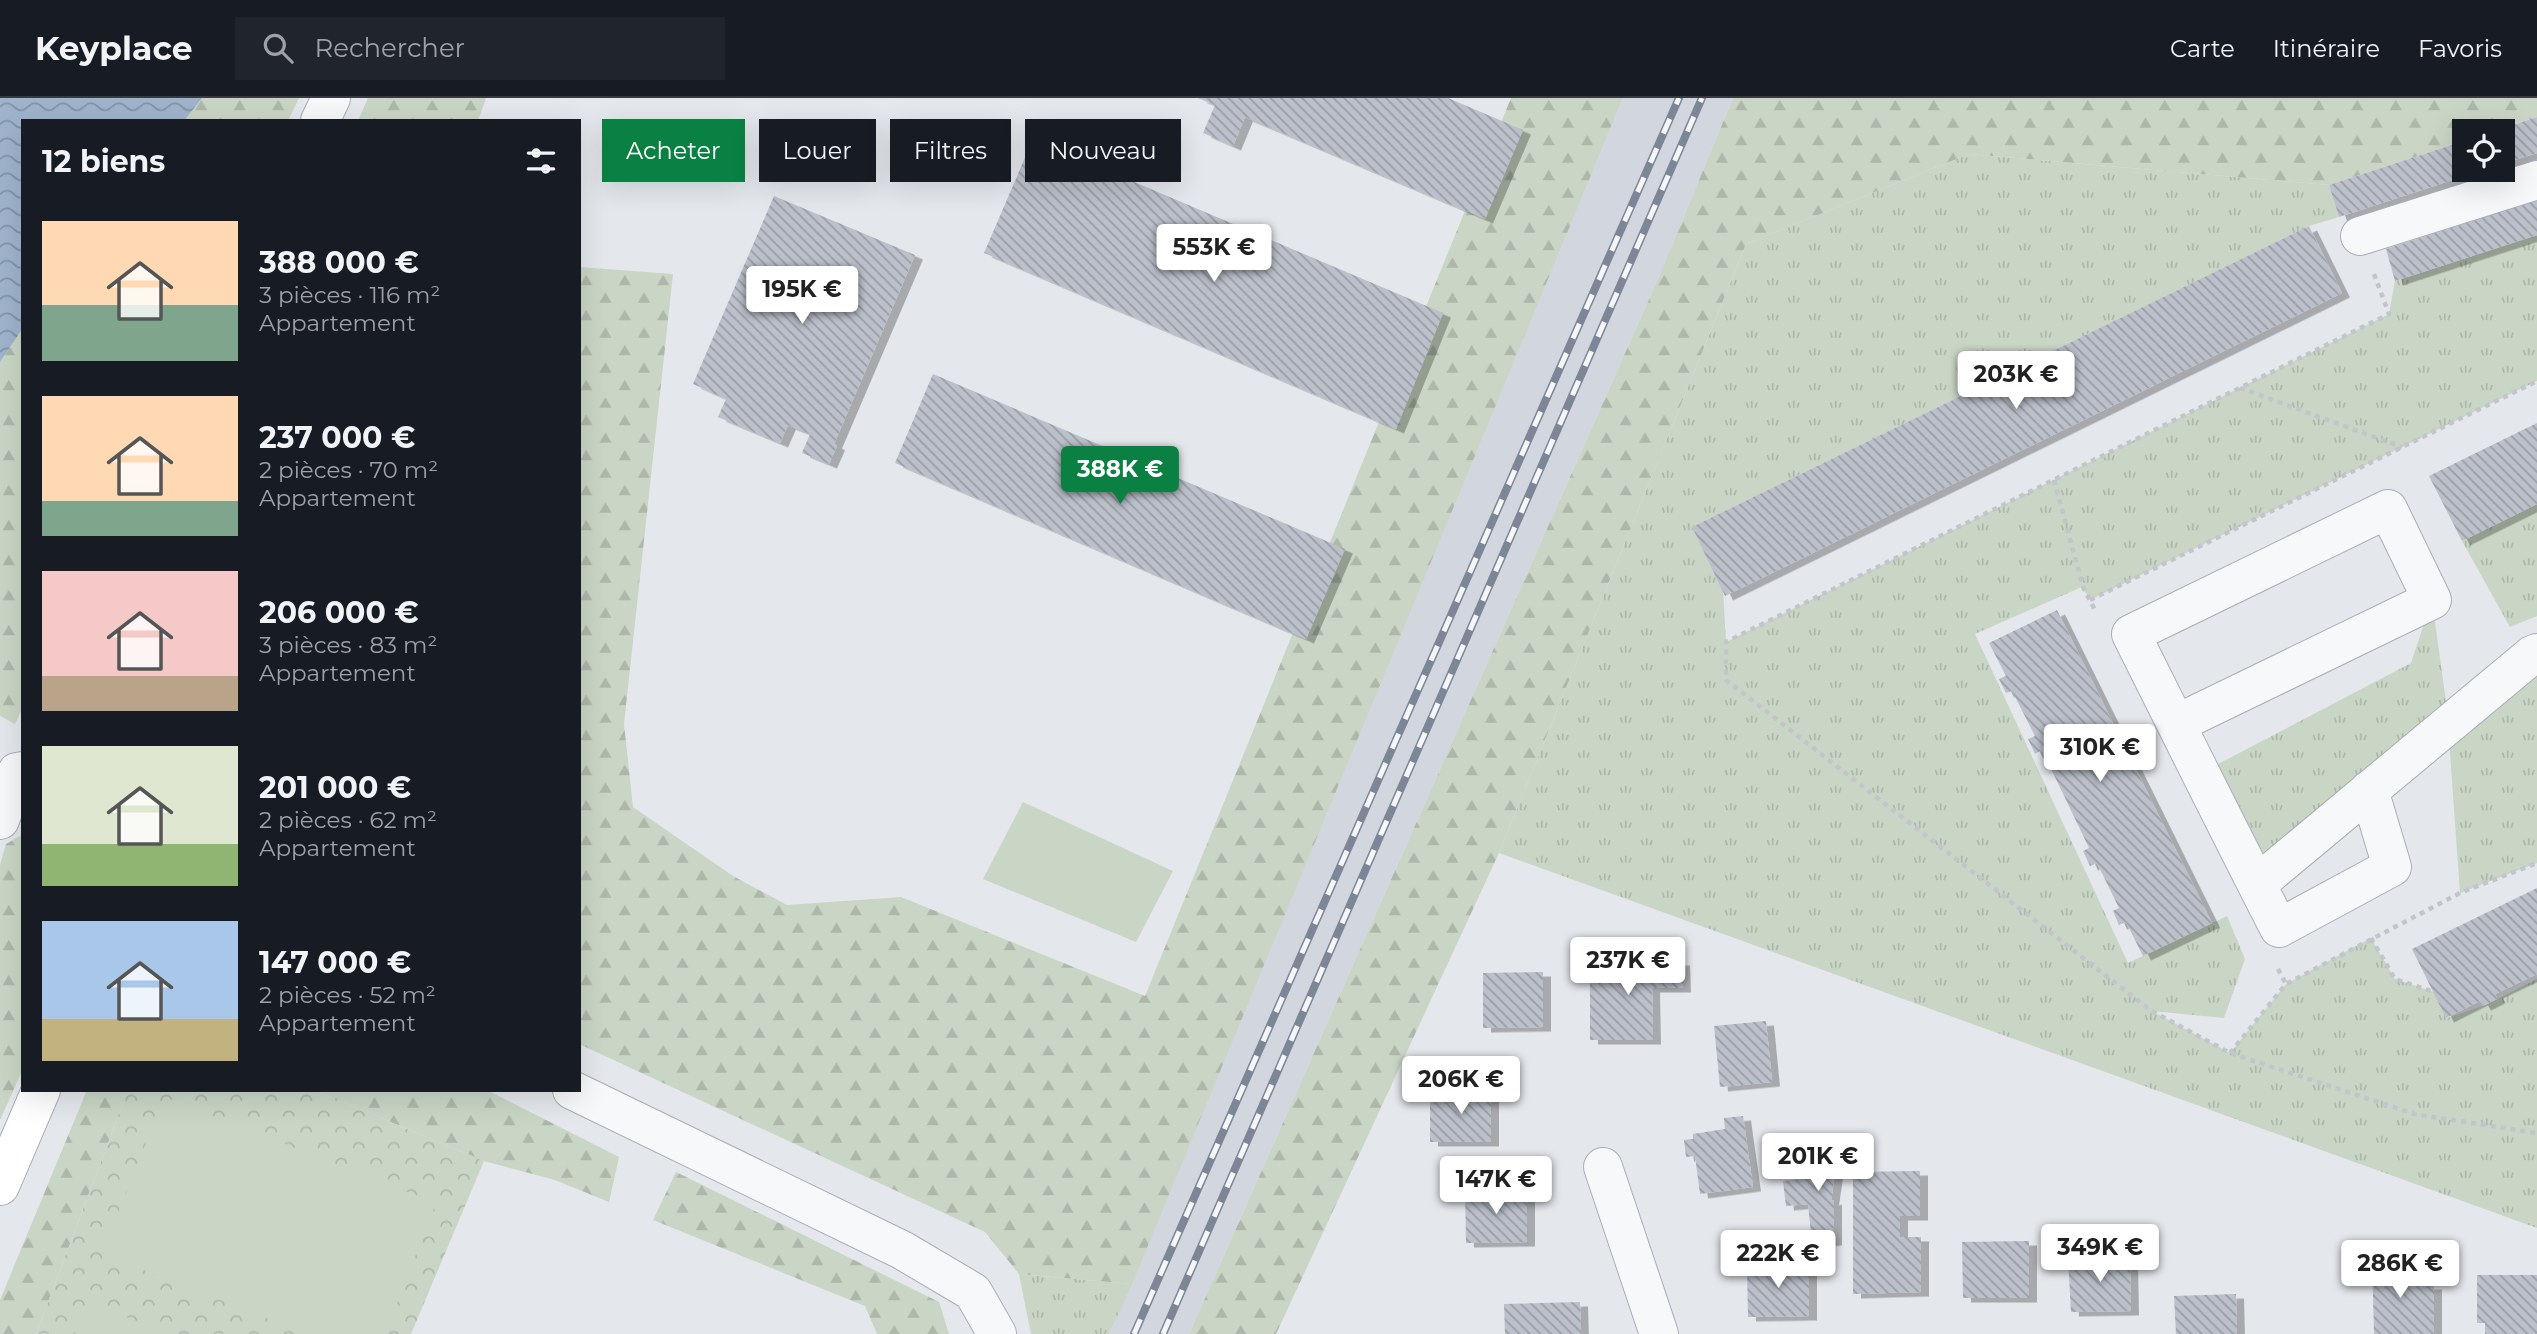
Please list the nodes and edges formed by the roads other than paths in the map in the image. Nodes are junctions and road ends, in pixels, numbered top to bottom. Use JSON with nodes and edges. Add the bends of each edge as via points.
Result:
{"nodes":[{"id":1,"x":331,"y":98,"type":"edge"},
{"id":2,"x":321,"y":119,"type":"edge"},
{"id":3,"x":2537,"y":180,"type":"edge"},
{"id":4,"x":2360,"y":236,"type":"road end"},
{"id":5,"x":2537,"y":653,"type":"edge"},
{"id":6,"x":2176,"y":724,"type":"junction"},
{"id":7,"x":21,"y":771,"type":"edge"},
{"id":8,"x":2369,"y":790,"type":"junction"},
{"id":9,"x":0,"y":820,"type":"edge"},
{"id":10,"x":2257,"y":884,"type":"junction"},
{"id":11,"x":40,"y":1092,"type":"edge"},
{"id":12,"x":576,"y":1092,"type":"edge"},
{"id":13,"x":1603,"y":1167,"type":"dead end"},
{"id":14,"x":0,"y":1186,"type":"edge"},
{"id":15,"x":997,"y":1334,"type":"edge"},
{"id":16,"x":1659,"y":1334,"type":"edge"}],
"edges":[{"from":1,"to":2,"type":"street"},
{"from":3,"to":4,"type":"street"},
{"from":5,"to":8,"type":"street"},
{"from":6,"to":6,"type":"street","via":[[2432,600],[2388,509],[2132,634]]},
{"from":6,"to":10,"type":"street"},
{"from":7,"to":9,"type":"street"},
{"from":8,"to":10,"type":"street"},
{"from":8,"to":10,"type":"street","via":[[2392,867],[2279,928]]},
{"from":11,"to":14,"type":"main road"},
{"from":12,"to":15,"type":"street","via":[[902,1250],[973,1292]]},
{"from":13,"to":16,"type":"street"}]}
